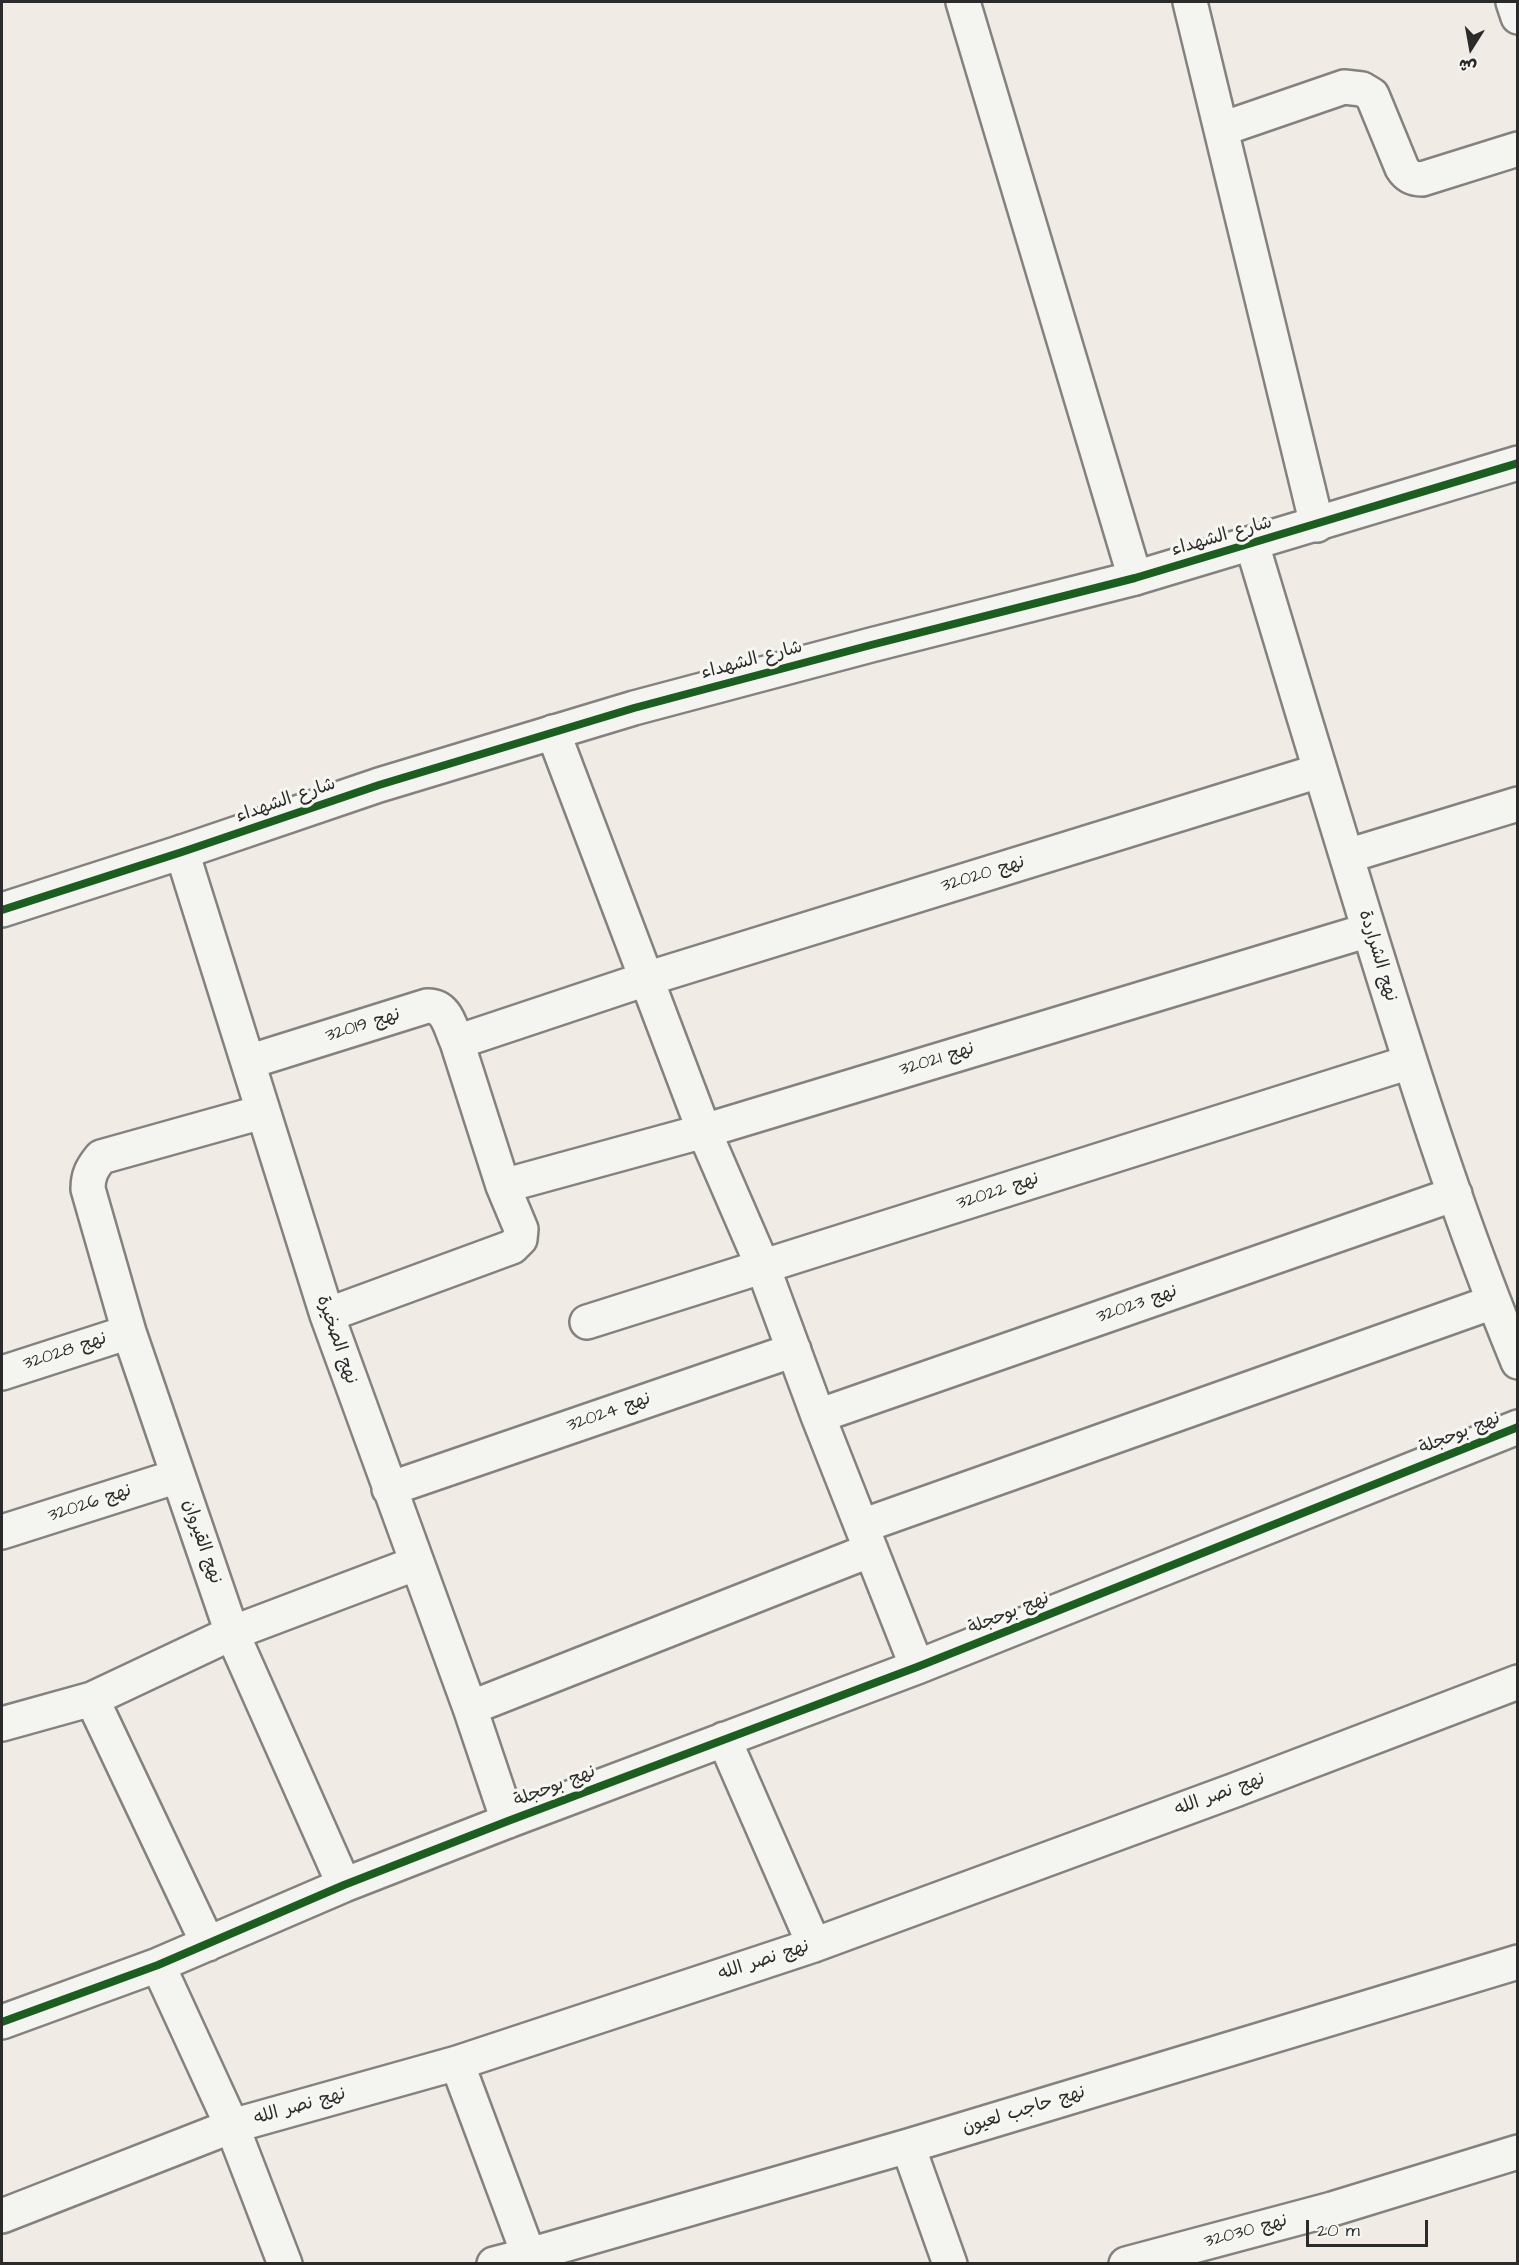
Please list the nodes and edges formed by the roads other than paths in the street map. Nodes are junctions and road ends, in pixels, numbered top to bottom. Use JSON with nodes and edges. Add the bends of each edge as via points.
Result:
{"nodes":[{"id":1,"x":963,"y":2,"type":"edge"},
{"id":2,"x":1190,"y":2,"type":"edge"},
{"id":3,"x":1513,"y":2,"type":"edge"},
{"id":4,"x":1518,"y":17,"type":"edge"},
{"id":5,"x":1222,"y":129,"type":"junction"},
{"id":6,"x":1518,"y":149,"type":"edge"},
{"id":7,"x":1518,"y":463,"type":"edge"},
{"id":8,"x":1317,"y":525,"type":"junction"},
{"id":9,"x":1252,"y":544,"type":"junction"},
{"id":10,"x":1135,"y":578,"type":"junction"},
{"id":11,"x":553,"y":732,"type":"junction"},
{"id":12,"x":1319,"y":771,"type":"junction"},
{"id":13,"x":1518,"y":804,"type":"edge"},
{"id":14,"x":182,"y":852,"type":"junction"},
{"id":15,"x":1347,"y":856,"type":"junction"},
{"id":16,"x":2,"y":910,"type":"edge"},
{"id":17,"x":1369,"y":930,"type":"junction"},
{"id":18,"x":646,"y":979,"type":"junction"},
{"id":19,"x":457,"y":1042,"type":"junction"},
{"id":20,"x":248,"y":1062,"type":"junction"},
{"id":21,"x":1410,"y":1062,"type":"junction"},
{"id":22,"x":262,"y":1112,"type":"junction"},
{"id":23,"x":704,"y":1131,"type":"junction"},
{"id":24,"x":503,"y":1186,"type":"junction"},
{"id":25,"x":1455,"y":1194,"type":"junction"},
{"id":26,"x":763,"y":1267,"type":"junction"},
{"id":27,"x":1493,"y":1302,"type":"junction"},
{"id":28,"x":327,"y":1315,"type":"junction"},
{"id":29,"x":587,"y":1322,"type":"dead end"},
{"id":30,"x":129,"y":1332,"type":"junction"},
{"id":31,"x":794,"y":1350,"type":"junction"},
{"id":32,"x":1518,"y":1362,"type":"edge"},
{"id":33,"x":2,"y":1373,"type":"edge"},
{"id":34,"x":818,"y":1416,"type":"junction"},
{"id":35,"x":1518,"y":1427,"type":"edge"},
{"id":36,"x":178,"y":1476,"type":"junction"},
{"id":37,"x":389,"y":1489,"type":"junction"},
{"id":38,"x":2,"y":1532,"type":"edge"},
{"id":39,"x":866,"y":1538,"type":"junction"},
{"id":40,"x":417,"y":1563,"type":"junction"},
{"id":41,"x":232,"y":1633,"type":"junction"},
{"id":42,"x":917,"y":1667,"type":"junction"},
{"id":43,"x":1518,"y":1682,"type":"edge"},
{"id":44,"x":92,"y":1699,"type":"junction"},
{"id":45,"x":470,"y":1708,"type":"junction"},
{"id":46,"x":2,"y":1724,"type":"edge"},
{"id":47,"x":724,"y":1739,"type":"junction"},
{"id":48,"x":508,"y":1821,"type":"junction"},
{"id":49,"x":344,"y":1885,"type":"junction"},
{"id":50,"x":208,"y":1944,"type":"junction"},
{"id":51,"x":814,"y":1945,"type":"junction"},
{"id":52,"x":1518,"y":1962,"type":"edge"},
{"id":53,"x":158,"y":1965,"type":"junction"},
{"id":54,"x":2,"y":2022,"type":"edge"},
{"id":55,"x":457,"y":2062,"type":"junction"},
{"id":56,"x":232,"y":2126,"type":"junction"},
{"id":57,"x":908,"y":2146,"type":"junction"},
{"id":58,"x":1518,"y":2152,"type":"edge"},
{"id":59,"x":2,"y":2216,"type":"edge"},
{"id":60,"x":530,"y":2259,"type":"edge"},
{"id":61,"x":285,"y":2264,"type":"edge"},
{"id":62,"x":494,"y":2264,"type":"edge"},
{"id":63,"x":950,"y":2264,"type":"edge"},
{"id":64,"x":1126,"y":2264,"type":"edge"}],
"edges":[{"from":1,"to":10,"type":"street"},
{"from":2,"to":5,"type":"street"},
{"from":3,"to":4,"type":"street"},
{"from":5,"to":6,"type":"street","via":[[1344,87],[1372,95],[1402,168],[1415,179]]},
{"from":5,"to":8,"type":"street"},
{"from":7,"to":8,"type":"street","name":"شارع الشهداء"},
{"from":8,"to":9,"type":"street","name":"شارع الشهداء"},
{"from":9,"to":10,"type":"street","name":"شارع الشهداء"},
{"from":9,"to":12,"type":"street","name":"نهج الشراردة"},
{"from":10,"to":11,"type":"street","name":"شارع الشهداء","via":[[760,674]]},
{"from":11,"to":14,"type":"street","name":"شارع الشهداء","via":[[379,785]]},
{"from":11,"to":18,"type":"street"},
{"from":12,"to":15,"type":"street","name":"نهج الشراردة"},
{"from":12,"to":18,"type":"street","name":"نهج 32020"},
{"from":13,"to":15,"type":"street"},
{"from":14,"to":16,"type":"street","name":"شارع الشهداء"},
{"from":14,"to":20,"type":"street","name":"نهج الصخيرة"},
{"from":15,"to":17,"type":"street","name":"نهج الشراردة"},
{"from":17,"to":21,"type":"street","name":"نهج الشراردة"},
{"from":17,"to":23,"type":"street","name":"نهج 32021"},
{"from":18,"to":19,"type":"street","name":"نهج 32020"},
{"from":18,"to":23,"type":"street"},
{"from":19,"to":20,"type":"street","name":"نهج 32019","via":[[443,1010],[427,1005]]},
{"from":19,"to":24,"type":"street","name":"نهج 32019"},
{"from":20,"to":22,"type":"street","name":"نهج الصخيرة"},
{"from":21,"to":25,"type":"street","name":"نهج الشراردة"},
{"from":21,"to":26,"type":"street","name":"نهج 32022"},
{"from":22,"to":28,"type":"street","name":"نهج الصخيرة"},
{"from":22,"to":30,"type":"street","name":"نهج القيروان","via":[[101,1157],[93,1167],[88,1189]]},
{"from":23,"to":24,"type":"street","name":"نهج 32021"},
{"from":23,"to":26,"type":"street"},
{"from":24,"to":28,"type":"street","name":"نهج 32019","via":[[521,1229],[520,1239],[512,1247]]},
{"from":25,"to":27,"type":"street","name":"نهج الشراردة"},
{"from":25,"to":34,"type":"street","name":"نهج 32023"},
{"from":26,"to":29,"type":"street","name":"نهج 32022"},
{"from":26,"to":31,"type":"street"},
{"from":27,"to":32,"type":"street","name":"نهج الشراردة"},
{"from":27,"to":39,"type":"street"},
{"from":28,"to":37,"type":"street","name":"نهج الصخيرة"},
{"from":30,"to":33,"type":"street","name":"نهج 32028"},
{"from":30,"to":36,"type":"street","name":"نهج القيروان"},
{"from":31,"to":34,"type":"street"},
{"from":31,"to":37,"type":"street","name":"نهج 32024"},
{"from":34,"to":39,"type":"street"},
{"from":35,"to":42,"type":"street","name":"نهج بوحجلة"},
{"from":36,"to":38,"type":"street","name":"نهج 32026"},
{"from":36,"to":41,"type":"street","name":"نهج القيروان"},
{"from":37,"to":40,"type":"street","name":"نهج الصخيرة"},
{"from":39,"to":42,"type":"street"},
{"from":39,"to":45,"type":"street"},
{"from":40,"to":41,"type":"street"},
{"from":40,"to":45,"type":"street","name":"نهج الصخيرة"},
{"from":41,"to":44,"type":"street"},
{"from":41,"to":49,"type":"street","name":"نهج القيروان"},
{"from":42,"to":47,"type":"street","name":"نهج بوحجلة"},
{"from":43,"to":51,"type":"street","name":"نهج نصر الله"},
{"from":44,"to":46,"type":"street"},
{"from":44,"to":50,"type":"street"},
{"from":45,"to":48,"type":"street","name":"نهج الصخيرة"},
{"from":47,"to":48,"type":"street","name":"نهج بوحجلة"},
{"from":47,"to":51,"type":"street"},
{"from":48,"to":49,"type":"street","name":"نهج بوحجلة"},
{"from":49,"to":50,"type":"street","name":"نهج بوحجلة"},
{"from":50,"to":53,"type":"street","name":"نهج بوحجلة"},
{"from":51,"to":55,"type":"street","name":"نهج نصر الله"},
{"from":52,"to":57,"type":"street","name":"نهج حاجب لعيون"},
{"from":53,"to":54,"type":"street","name":"نهج بوحجلة"},
{"from":53,"to":56,"type":"street"},
{"from":55,"to":56,"type":"street","name":"نهج نصر الله"},
{"from":55,"to":60,"type":"street"},
{"from":56,"to":59,"type":"street","name":"نهج نصر الله"},
{"from":56,"to":61,"type":"street"},
{"from":57,"to":60,"type":"street","name":"نهج حاجب لعيون"},
{"from":57,"to":63,"type":"street"},
{"from":58,"to":64,"type":"street","name":"نهج 32030","via":[[1332,2209]]},
{"from":60,"to":62,"type":"street","name":"نهج حاجب لعيون"}]}
